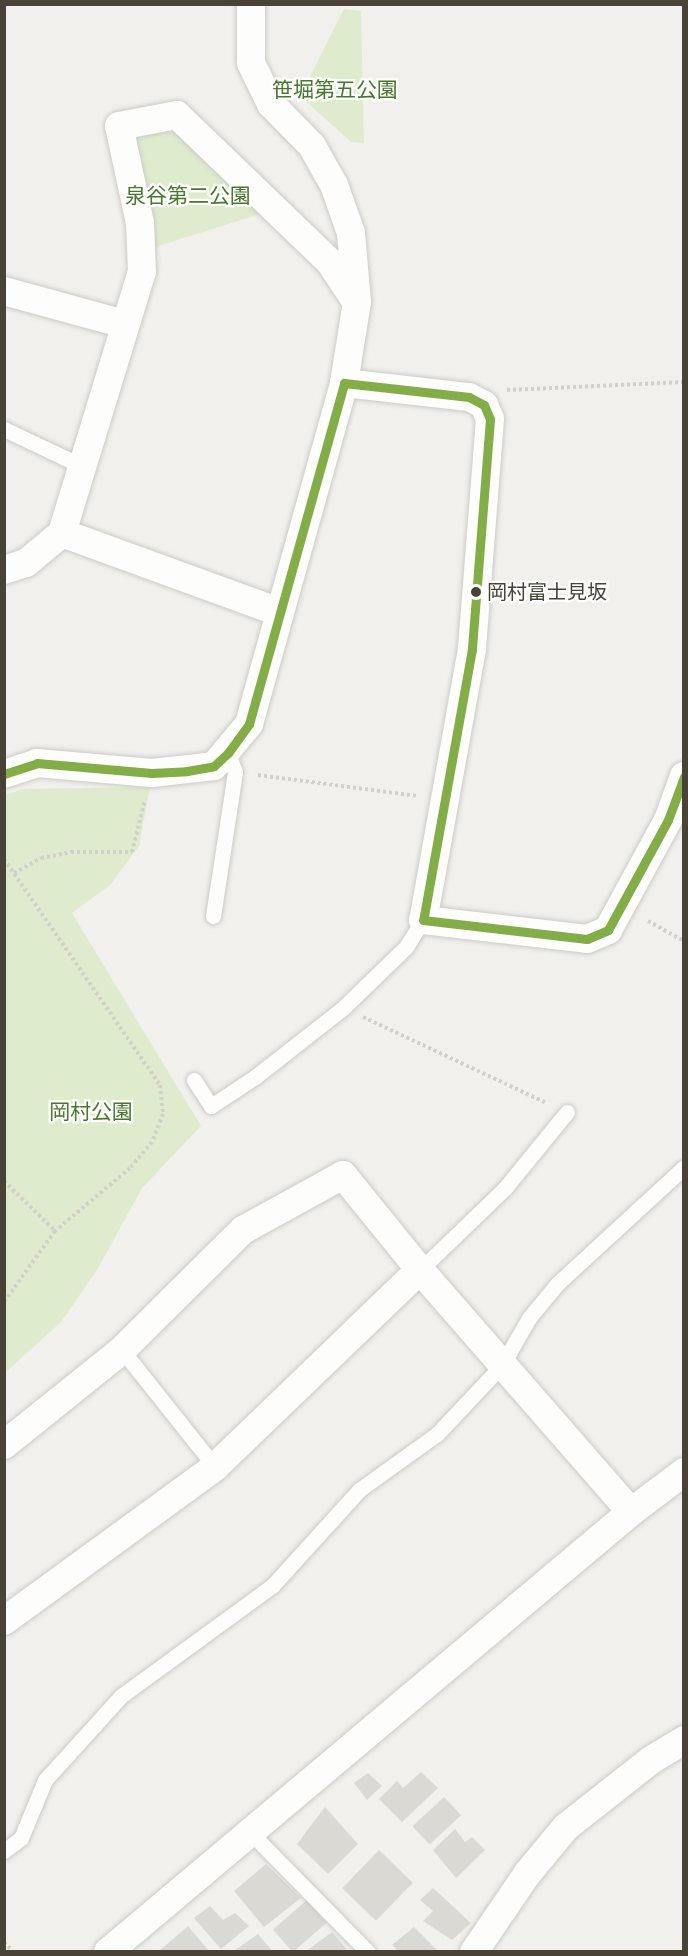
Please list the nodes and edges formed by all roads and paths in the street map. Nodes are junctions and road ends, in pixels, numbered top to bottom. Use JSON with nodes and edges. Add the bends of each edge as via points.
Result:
{"nodes":[{"id":1,"x":250,"y":4,"type":"edge"},
{"id":2,"x":4,"y":291,"type":"edge"},
{"id":3,"x":357,"y":302,"type":"junction"},
{"id":4,"x":125,"y":324,"type":"junction"},
{"id":5,"x":344,"y":382,"type":"junction"},
{"id":6,"x":684,"y":382,"type":"edge"},
{"id":7,"x":484,"y":405,"type":"junction"},
{"id":8,"x":4,"y":429,"type":"edge"},
{"id":9,"x":82,"y":466,"type":"junction"},
{"id":10,"x":62,"y":532,"type":"junction"},
{"id":11,"x":4,"y":570,"type":"edge"},
{"id":12,"x":279,"y":612,"type":"junction"},
{"id":13,"x":232,"y":763,"type":"junction"},
{"id":14,"x":152,"y":773,"type":"junction"},
{"id":15,"x":4,"y":774,"type":"edge"},
{"id":16,"x":684,"y":776,"type":"edge"},
{"id":17,"x":445,"y":800,"type":"junction"},
{"id":18,"x":4,"y":859,"type":"edge"},
{"id":19,"x":14,"y":873,"type":"junction"},
{"id":20,"x":621,"y":906,"type":"junction"},
{"id":21,"x":213,"y":916,"type":"dead end"},
{"id":22,"x":423,"y":920,"type":"junction"},
{"id":23,"x":684,"y":941,"type":"edge"},
{"id":24,"x":343,"y":1008,"type":"junction"},
{"id":25,"x":194,"y":1080,"type":"dead end"},
{"id":26,"x":567,"y":1112,"type":"joint"},
{"id":27,"x":684,"y":1167,"type":"edge"},
{"id":28,"x":4,"y":1181,"type":"edge"},
{"id":29,"x":55,"y":1232,"type":"junction"},
{"id":30,"x":420,"y":1270,"type":"junction"},
{"id":31,"x":4,"y":1302,"type":"edge"},
{"id":32,"x":122,"y":1350,"type":"junction"},
{"id":33,"x":502,"y":1365,"type":"junction"},
{"id":34,"x":4,"y":1445,"type":"edge"},
{"id":35,"x":215,"y":1467,"type":"junction"},
{"id":36,"x":684,"y":1472,"type":"edge"},
{"id":37,"x":631,"y":1512,"type":"junction"},
{"id":38,"x":4,"y":1621,"type":"edge"},
{"id":39,"x":684,"y":1740,"type":"edge"},
{"id":40,"x":251,"y":1833,"type":"junction"},
{"id":41,"x":4,"y":1851,"type":"edge"},
{"id":42,"x":4,"y":1942,"type":"edge"},
{"id":43,"x":13,"y":1952,"type":"edge"},
{"id":44,"x":108,"y":1952,"type":"edge"},
{"id":45,"x":368,"y":1952,"type":"edge"},
{"id":46,"x":474,"y":1952,"type":"edge"}],
"edges":[{"from":1,"to":3,"type":"street","via":[[251,63],[271,104],[312,146],[334,185],[351,233]]},
{"from":2,"to":4,"type":"street"},
{"from":3,"to":4,"type":"street","via":[[330,262],[177,115],[119,126],[140,223],[142,272]]},
{"from":3,"to":5,"type":"street"},
{"from":4,"to":9,"type":"street"},
{"from":5,"to":7,"type":"street","via":[[469,397]]},
{"from":5,"to":12,"type":"street"},
{"from":6,"to":7,"type":"path","via":[[502,391]]},
{"from":7,"to":17,"type":"street","via":[[490,419],[472,650]]},
{"from":8,"to":9,"type":"lane"},
{"from":9,"to":10,"type":"street"},
{"from":10,"to":11,"type":"street","via":[[26,562]]},
{"from":10,"to":12,"type":"street"},
{"from":12,"to":13,"type":"street","via":[[249,724]]},
{"from":13,"to":14,"type":"street"},
{"from":13,"to":17,"type":"path"},
{"from":13,"to":21,"type":"lane"},
{"from":14,"to":15,"type":"street","via":[[37,763]]},
{"from":14,"to":19,"type":"path","via":[[132,852],[71,852],[42,858]]},
{"from":16,"to":20,"type":"street","via":[[668,820]]},
{"from":17,"to":22,"type":"street"},
{"from":18,"to":19,"type":"path"},
{"from":19,"to":29,"type":"path","via":[[160,1085],[163,1114],[152,1142],[130,1168]]},
{"from":20,"to":22,"type":"street","via":[[608,930],[587,939]]},
{"from":20,"to":23,"type":"path"},
{"from":22,"to":24,"type":"lane","via":[[406,947]]},
{"from":24,"to":25,"type":"lane","via":[[211,1106]]},
{"from":24,"to":26,"type":"path"},
{"from":26,"to":30,"type":"lane","via":[[505,1188]]},
{"from":27,"to":33,"type":"lane","via":[[558,1283],[529,1318]]},
{"from":28,"to":29,"type":"path"},
{"from":29,"to":31,"type":"path"},
{"from":30,"to":32,"type":"street","via":[[343,1175],[243,1230]]},
{"from":30,"to":33,"type":"street"},
{"from":30,"to":35,"type":"street"},
{"from":32,"to":34,"type":"street"},
{"from":32,"to":35,"type":"lane"},
{"from":33,"to":37,"type":"street"},
{"from":33,"to":41,"type":"lane","via":[[437,1434],[359,1490],[273,1585],[121,1696],[45,1780],[21,1838]]},
{"from":35,"to":38,"type":"street"},
{"from":36,"to":37,"type":"street"},
{"from":37,"to":40,"type":"street"},
{"from":39,"to":46,"type":"street","via":[[651,1760],[566,1827],[526,1874]]},
{"from":40,"to":44,"type":"street"},
{"from":40,"to":45,"type":"lane"},
{"from":42,"to":43,"type":"path"}]}
